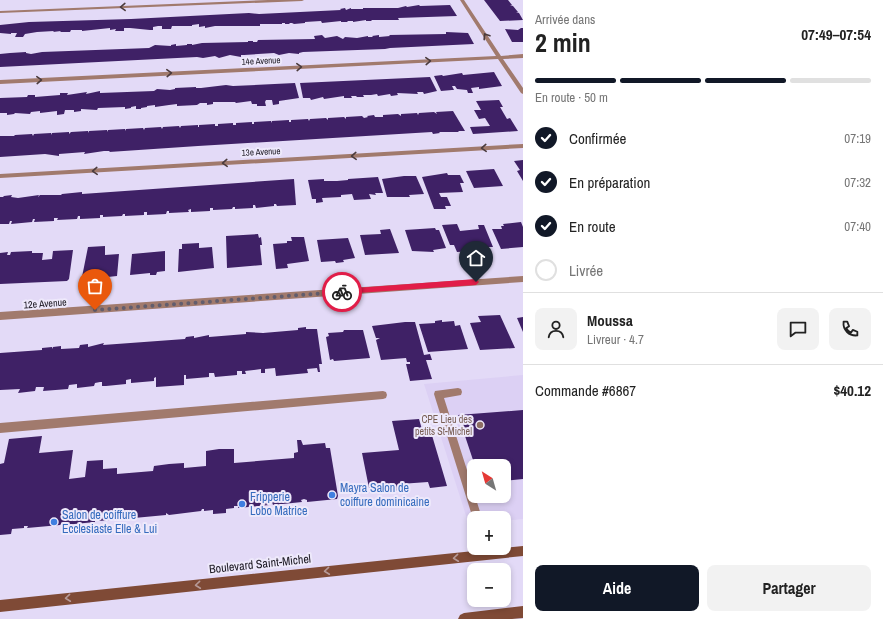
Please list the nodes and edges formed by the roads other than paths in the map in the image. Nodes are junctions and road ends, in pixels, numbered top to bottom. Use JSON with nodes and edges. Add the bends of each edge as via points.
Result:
{"nodes":[{"id":1,"x":302,"y":0,"type":"edge"},
{"id":2,"x":462,"y":0,"type":"edge"},
{"id":3,"x":0,"y":12,"type":"edge"},
{"id":4,"x":523,"y":56,"type":"edge"},
{"id":5,"x":500,"y":57,"type":"junction"},
{"id":6,"x":0,"y":82,"type":"edge"},
{"id":7,"x":523,"y":92,"type":"edge"},
{"id":8,"x":523,"y":146,"type":"edge"},
{"id":9,"x":0,"y":176,"type":"edge"},
{"id":10,"x":523,"y":279,"type":"edge"},
{"id":11,"x":0,"y":316,"type":"edge"},
{"id":12,"x":458,"y":392,"type":"dead end"},
{"id":13,"x":383,"y":395,"type":"dead end"},
{"id":14,"x":0,"y":428,"type":"edge"},
{"id":15,"x":475,"y":511,"type":"edge"},
{"id":16,"x":511,"y":551,"type":"edge"},
{"id":17,"x":523,"y":551,"type":"edge"},
{"id":18,"x":467,"y":553,"type":"edge"},
{"id":19,"x":0,"y":606,"type":"edge"},
{"id":20,"x":523,"y":612,"type":"edge"},
{"id":21,"x":500,"y":617,"type":"edge"},
{"id":22,"x":464,"y":619,"type":"edge"}],
"edges":[{"from":1,"to":3,"type":"street","one_way":true},
{"from":5,"to":2,"type":"street","one_way":true},
{"from":4,"to":5,"type":"street","name":"14e Avenue"},
{"from":6,"to":5,"type":"street","name":"14e Avenue","one_way":true},
{"from":5,"to":7,"type":"street"},
{"from":8,"to":9,"type":"street","name":"13e Avenue","one_way":true},
{"from":10,"to":11,"type":"street","name":"12e Avenue"},
{"from":12,"to":15,"type":"street","via":[[438,394]]},
{"from":13,"to":14,"type":"street"},
{"from":16,"to":17,"type":"main road","name":"Boulevard Saint-Michel"},
{"from":18,"to":19,"type":"main road","name":"Boulevard Saint-Michel","one_way":true},
{"from":20,"to":21,"type":"main road"},
{"from":21,"to":22,"type":"main road"}]}
